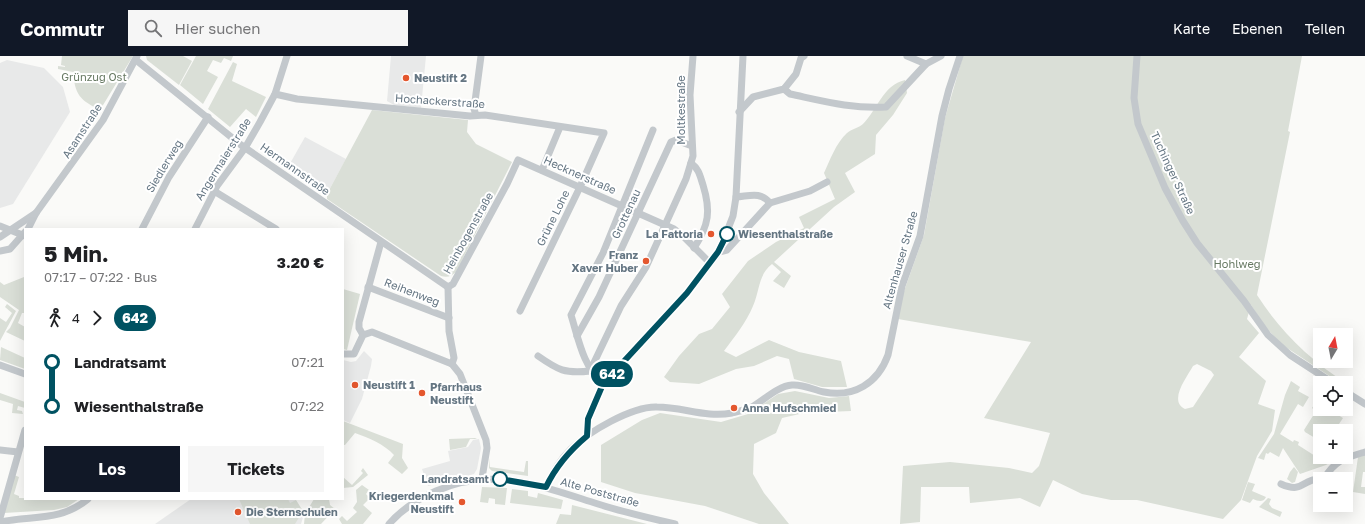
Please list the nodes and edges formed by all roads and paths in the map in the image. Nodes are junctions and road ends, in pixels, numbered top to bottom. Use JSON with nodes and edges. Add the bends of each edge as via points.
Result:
{"nodes":[{"id":1,"x":287,"y":56,"type":"edge"},
{"id":2,"x":481,"y":56,"type":"edge"},
{"id":3,"x":693,"y":56,"type":"edge"},
{"id":4,"x":743,"y":56,"type":"edge"},
{"id":5,"x":804,"y":56,"type":"edge"},
{"id":6,"x":907,"y":56,"type":"edge"},
{"id":7,"x":941,"y":56,"type":"edge"},
{"id":8,"x":960,"y":56,"type":"edge"},
{"id":9,"x":1137,"y":56,"type":"edge"},
{"id":10,"x":137,"y":58,"type":"edge"},
{"id":11,"x":926,"y":64,"type":"junction"},
{"id":12,"x":784,"y":90,"type":"junction"},
{"id":13,"x":275,"y":94,"type":"junction"},
{"id":14,"x":739,"y":112,"type":"junction"},
{"id":15,"x":476,"y":115,"type":"junction"},
{"id":16,"x":208,"y":117,"type":"junction"},
{"id":17,"x":560,"y":127,"type":"junction"},
{"id":18,"x":653,"y":130,"type":"dead end"},
{"id":19,"x":604,"y":133,"type":"joint"},
{"id":20,"x":692,"y":146,"type":"junction"},
{"id":21,"x":245,"y":148,"type":"junction"},
{"id":22,"x":518,"y":160,"type":"joint"},
{"id":23,"x":691,"y":163,"type":"junction"},
{"id":24,"x":542,"y":170,"type":"junction"},
{"id":25,"x":827,"y":182,"type":"dead end"},
{"id":26,"x":580,"y":187,"type":"junction"},
{"id":27,"x":214,"y":192,"type":"junction"},
{"id":28,"x":736,"y":197,"type":"junction"},
{"id":29,"x":770,"y":203,"type":"junction"},
{"id":30,"x":622,"y":205,"type":"junction"},
{"id":31,"x":36,"y":213,"type":"junction"},
{"id":32,"x":638,"y":213,"type":"junction"},
{"id":33,"x":666,"y":225,"type":"junction"},
{"id":34,"x":0,"y":226,"type":"edge"},
{"id":35,"x":28,"y":228,"type":"edge"},
{"id":36,"x":143,"y":228,"type":"edge"},
{"id":37,"x":195,"y":228,"type":"edge"},
{"id":38,"x":274,"y":228,"type":"edge"},
{"id":39,"x":10,"y":230,"type":"junction"},
{"id":40,"x":24,"y":233,"type":"edge"},
{"id":41,"x":24,"y":234,"type":"edge"},
{"id":42,"x":0,"y":237,"type":"edge"},
{"id":43,"x":380,"y":242,"type":"junction"},
{"id":44,"x":694,"y":248,"type":"junction"},
{"id":45,"x":0,"y":251,"type":"edge"},
{"id":46,"x":718,"y":252,"type":"junction"},
{"id":47,"x":710,"y":263,"type":"junction"},
{"id":48,"x":368,"y":287,"type":"junction"},
{"id":49,"x":448,"y":287,"type":"junction"},
{"id":50,"x":520,"y":311,"type":"dead end"},
{"id":51,"x":449,"y":318,"type":"junction"},
{"id":52,"x":363,"y":336,"type":"junction"},
{"id":53,"x":577,"y":336,"type":"junction"},
{"id":54,"x":344,"y":354,"type":"edge"},
{"id":55,"x":538,"y":356,"type":"dead end"},
{"id":56,"x":452,"y":364,"type":"junction"},
{"id":57,"x":0,"y":365,"type":"edge"},
{"id":58,"x":590,"y":371,"type":"junction"},
{"id":59,"x":24,"y":374,"type":"edge"},
{"id":60,"x":1322,"y":376,"type":"edge"},
{"id":61,"x":603,"y":384,"type":"junction"},
{"id":62,"x":1353,"y":396,"type":"edge"},
{"id":63,"x":1365,"y":404,"type":"edge"},
{"id":64,"x":24,"y":433,"type":"edge"},
{"id":65,"x":587,"y":436,"type":"junction"},
{"id":66,"x":0,"y":450,"type":"edge"},
{"id":67,"x":18,"y":452,"type":"junction"},
{"id":68,"x":1365,"y":452,"type":"edge"},
{"id":69,"x":1328,"y":472,"type":"edge"},
{"id":70,"x":482,"y":478,"type":"junction"},
{"id":71,"x":1313,"y":480,"type":"edge"},
{"id":72,"x":1281,"y":484,"type":"dead end"},
{"id":73,"x":546,"y":487,"type":"junction"},
{"id":74,"x":87,"y":500,"type":"edge"},
{"id":75,"x":0,"y":518,"type":"edge"},
{"id":76,"x":0,"y":522,"type":"edge"},
{"id":77,"x":389,"y":524,"type":"edge"},
{"id":78,"x":675,"y":524,"type":"edge"}],
"edges":[{"from":1,"to":13,"type":"street","name":"Angermaierstraße"},
{"from":2,"to":15,"type":"street","via":[[474,109]]},
{"from":3,"to":20,"type":"street","name":"Moltkestraße","via":[[690,95]]},
{"from":4,"to":14,"type":"street"},
{"from":5,"to":12,"type":"street","via":[[796,74]]},
{"from":6,"to":11,"type":"street"},
{"from":7,"to":11,"type":"street"},
{"from":8,"to":65,"type":"street","name":"Altenhauser Straße","via":[[942,116],[920,236],[902,286],[888,354],[884,365],[872,381],[859,390],[842,394],[795,384],[788,385],[750,408],[721,415],[668,408],[641,408]]},
{"from":9,"to":60,"type":"street","name":"Tuchinger Straße","via":[[1134,98],[1138,124],[1165,188],[1183,221],[1268,335],[1290,355]]},
{"from":10,"to":16,"type":"street","name":"Hermannstraße"},
{"from":10,"to":31,"type":"street","name":"Asamstraße","via":[[103,120]]},
{"from":11,"to":12,"type":"street","via":[[886,107],[863,108],[836,104],[790,94]]},
{"from":12,"to":14,"type":"street","via":[[753,97]]},
{"from":13,"to":15,"type":"street","name":"Hochackerstraße","via":[[334,103]]},
{"from":13,"to":21,"type":"street","name":"Angermaierstraße"},
{"from":14,"to":28,"type":"street"},
{"from":15,"to":17,"type":"street","name":"Hochackerstraße"},
{"from":16,"to":21,"type":"street","name":"Hermannstraße"},
{"from":16,"to":36,"type":"street","name":"Siedlerweg","via":[[169,177]]},
{"from":17,"to":19,"type":"street","name":"Hochackerstraße"},
{"from":17,"to":24,"type":"street"},
{"from":18,"to":30,"type":"street","name":"Grottenau"},
{"from":19,"to":26,"type":"street","name":"Grüne Lohe"},
{"from":20,"to":23,"type":"street","name":"Moltkestraße"},
{"from":20,"to":32,"type":"street","name":"Grottenau","via":[[676,140],[671,142]]},
{"from":21,"to":27,"type":"street","name":"Angermaierstraße"},
{"from":21,"to":43,"type":"street","name":"Hermannstraße"},
{"from":22,"to":24,"type":"street","name":"Hecknerstraße"},
{"from":22,"to":49,"type":"street","name":"Heinbogenstraße","via":[[504,190]]},
{"from":23,"to":33,"type":"street","name":"Moltkestraße"},
{"from":23,"to":44,"type":"street","via":[[697,168],[709,207],[708,220]]},
{"from":24,"to":26,"type":"street","name":"Hecknerstraße"},
{"from":25,"to":29,"type":"street","via":[[810,191]]},
{"from":26,"to":30,"type":"street","name":"Hecknerstraße"},
{"from":26,"to":50,"type":"street","name":"Grüne Lohe"},
{"from":27,"to":37,"type":"street","name":"Angermaierstraße"},
{"from":27,"to":38,"type":"street"},
{"from":28,"to":29,"type":"street","via":[[760,195]]},
{"from":28,"to":46,"type":"street","via":[[733,216]]},
{"from":29,"to":46,"type":"street","via":[[727,250]]},
{"from":30,"to":32,"type":"street","name":"Hecknerstraße"},
{"from":30,"to":53,"type":"street","name":"Grottenau","via":[[603,253],[571,316]]},
{"from":31,"to":35,"type":"street","name":"Asamstraße"},
{"from":31,"to":39,"type":"street","name":"Asamstraße"},
{"from":32,"to":33,"type":"street","name":"Hecknerstraße"},
{"from":32,"to":53,"type":"street","name":"Grottenau","via":[[599,297]]},
{"from":33,"to":44,"type":"street","name":"Hecknerstraße","via":[[680,232]]},
{"from":33,"to":58,"type":"street","via":[[646,266],[621,306]]},
{"from":34,"to":39,"type":"street"},
{"from":39,"to":40,"type":"street"},
{"from":39,"to":42,"type":"street","name":"Asamstraße"},
{"from":41,"to":45,"type":"street","name":"Asamstraße","via":[[10,249]]},
{"from":43,"to":48,"type":"street"},
{"from":43,"to":49,"type":"street","name":"Hermannstraße"},
{"from":44,"to":47,"type":"street","name":"Hecknerstraße"},
{"from":46,"to":47,"type":"street"},
{"from":47,"to":61,"type":"street","via":[[664,320]]},
{"from":48,"to":51,"type":"street","name":"Reihenweg"},
{"from":48,"to":52,"type":"street","via":[[359,322]]},
{"from":49,"to":51,"type":"street","name":"Heinbogenstraße"},
{"from":51,"to":56,"type":"street","name":"Heinbogenstraße","via":[[454,358]]},
{"from":52,"to":54,"type":"street","via":[[354,354]]},
{"from":52,"to":56,"type":"street","via":[[368,332],[377,334]]},
{"from":53,"to":58,"type":"street","name":"Grottenau","via":[[581,353]]},
{"from":55,"to":58,"type":"street","via":[[565,372]]},
{"from":56,"to":70,"type":"street","via":[[459,372],[486,440]]},
{"from":57,"to":59,"type":"street"},
{"from":58,"to":61,"type":"street","name":"Grottenau"},
{"from":61,"to":65,"type":"street","via":[[588,419]]},
{"from":62,"to":63,"type":"street"},
{"from":64,"to":67,"type":"street"},
{"from":65,"to":73,"type":"street","via":[[562,460]]},
{"from":66,"to":67,"type":"street"},
{"from":67,"to":75,"type":"street"},
{"from":68,"to":69,"type":"street","via":[[1340,460]]},
{"from":70,"to":73,"type":"street","name":"Alte Poststraße","via":[[512,480]]},
{"from":70,"to":77,"type":"street","name":"Alte Poststraße","via":[[459,482],[422,498],[406,508]]},
{"from":71,"to":72,"type":"street","via":[[1294,488]]},
{"from":73,"to":78,"type":"street","name":"Alte Poststraße"},
{"from":74,"to":76,"type":"street","via":[[72,511],[57,515]]}]}
